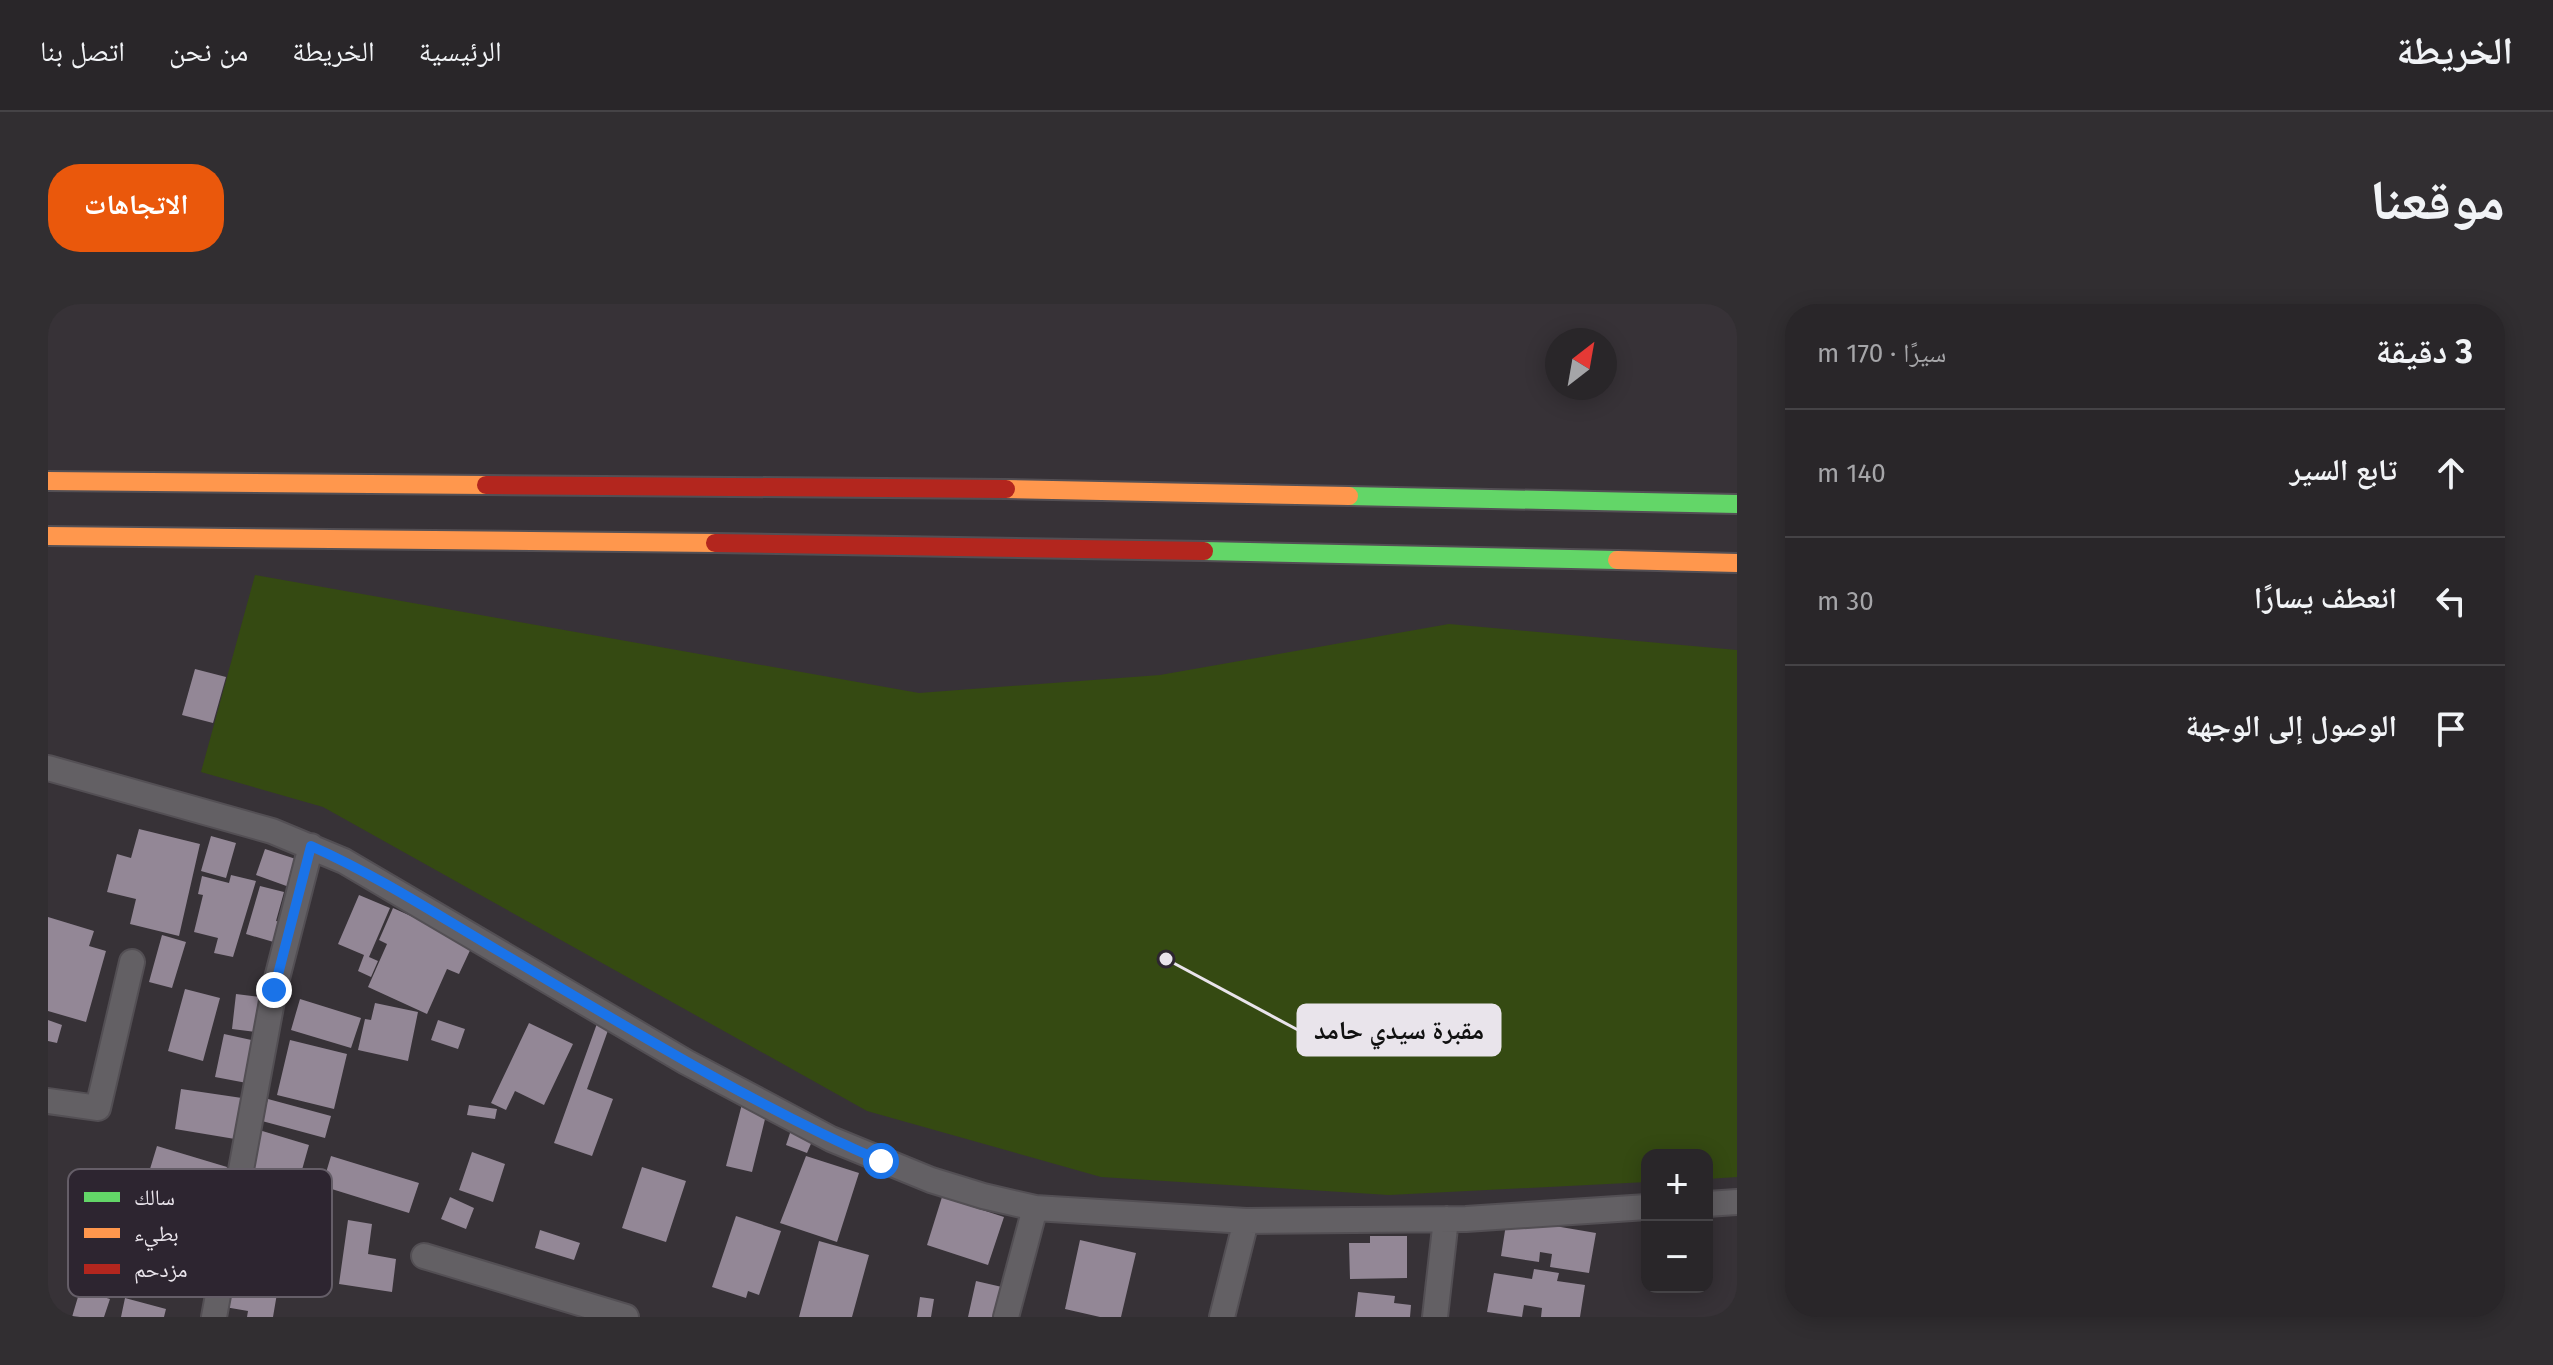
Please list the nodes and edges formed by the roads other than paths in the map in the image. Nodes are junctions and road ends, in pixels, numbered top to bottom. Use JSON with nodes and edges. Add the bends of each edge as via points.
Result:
{"nodes":[{"id":1,"x":48,"y":481,"type":"edge"},
{"id":2,"x":1737,"y":504,"type":"edge"},
{"id":3,"x":48,"y":536,"type":"edge"},
{"id":4,"x":1737,"y":563,"type":"edge"},
{"id":5,"x":48,"y":768,"type":"edge"},
{"id":6,"x":311,"y":846,"type":"junction"},
{"id":7,"x":132,"y":962,"type":"dead end"},
{"id":8,"x":48,"y":1101,"type":"edge"},
{"id":9,"x":241,"y":1169,"type":"edge"},
{"id":10,"x":1737,"y":1202,"type":"edge"},
{"id":11,"x":1713,"y":1204,"type":"edge"},
{"id":12,"x":1641,"y":1207,"type":"edge"},
{"id":13,"x":1035,"y":1208,"type":"junction"},
{"id":14,"x":1446,"y":1219,"type":"junction"},
{"id":15,"x":1246,"y":1221,"type":"junction"},
{"id":16,"x":424,"y":1256,"type":"dead end"},
{"id":17,"x":218,"y":1297,"type":"edge"},
{"id":18,"x":214,"y":1317,"type":"edge"},
{"id":19,"x":626,"y":1317,"type":"edge"},
{"id":20,"x":1006,"y":1317,"type":"edge"},
{"id":21,"x":1222,"y":1317,"type":"edge"},
{"id":22,"x":1435,"y":1317,"type":"edge"}],
"edges":[{"from":1,"to":2,"type":"street","via":[[1037,489]]},
{"from":3,"to":4,"type":"street"},
{"from":5,"to":6,"type":"street"},
{"from":6,"to":9,"type":"street","via":[[274,990]]},
{"from":6,"to":13,"type":"street","via":[[377,879],[686,1062],[831,1139],[931,1180]]},
{"from":7,"to":8,"type":"street","via":[[98,1108]]},
{"from":10,"to":11,"type":"street"},
{"from":12,"to":14,"type":"street"},
{"from":13,"to":15,"type":"street"},
{"from":13,"to":20,"type":"street"},
{"from":14,"to":15,"type":"street"},
{"from":14,"to":22,"type":"street"},
{"from":15,"to":21,"type":"street"},
{"from":16,"to":19,"type":"street"},
{"from":17,"to":18,"type":"street"}]}
